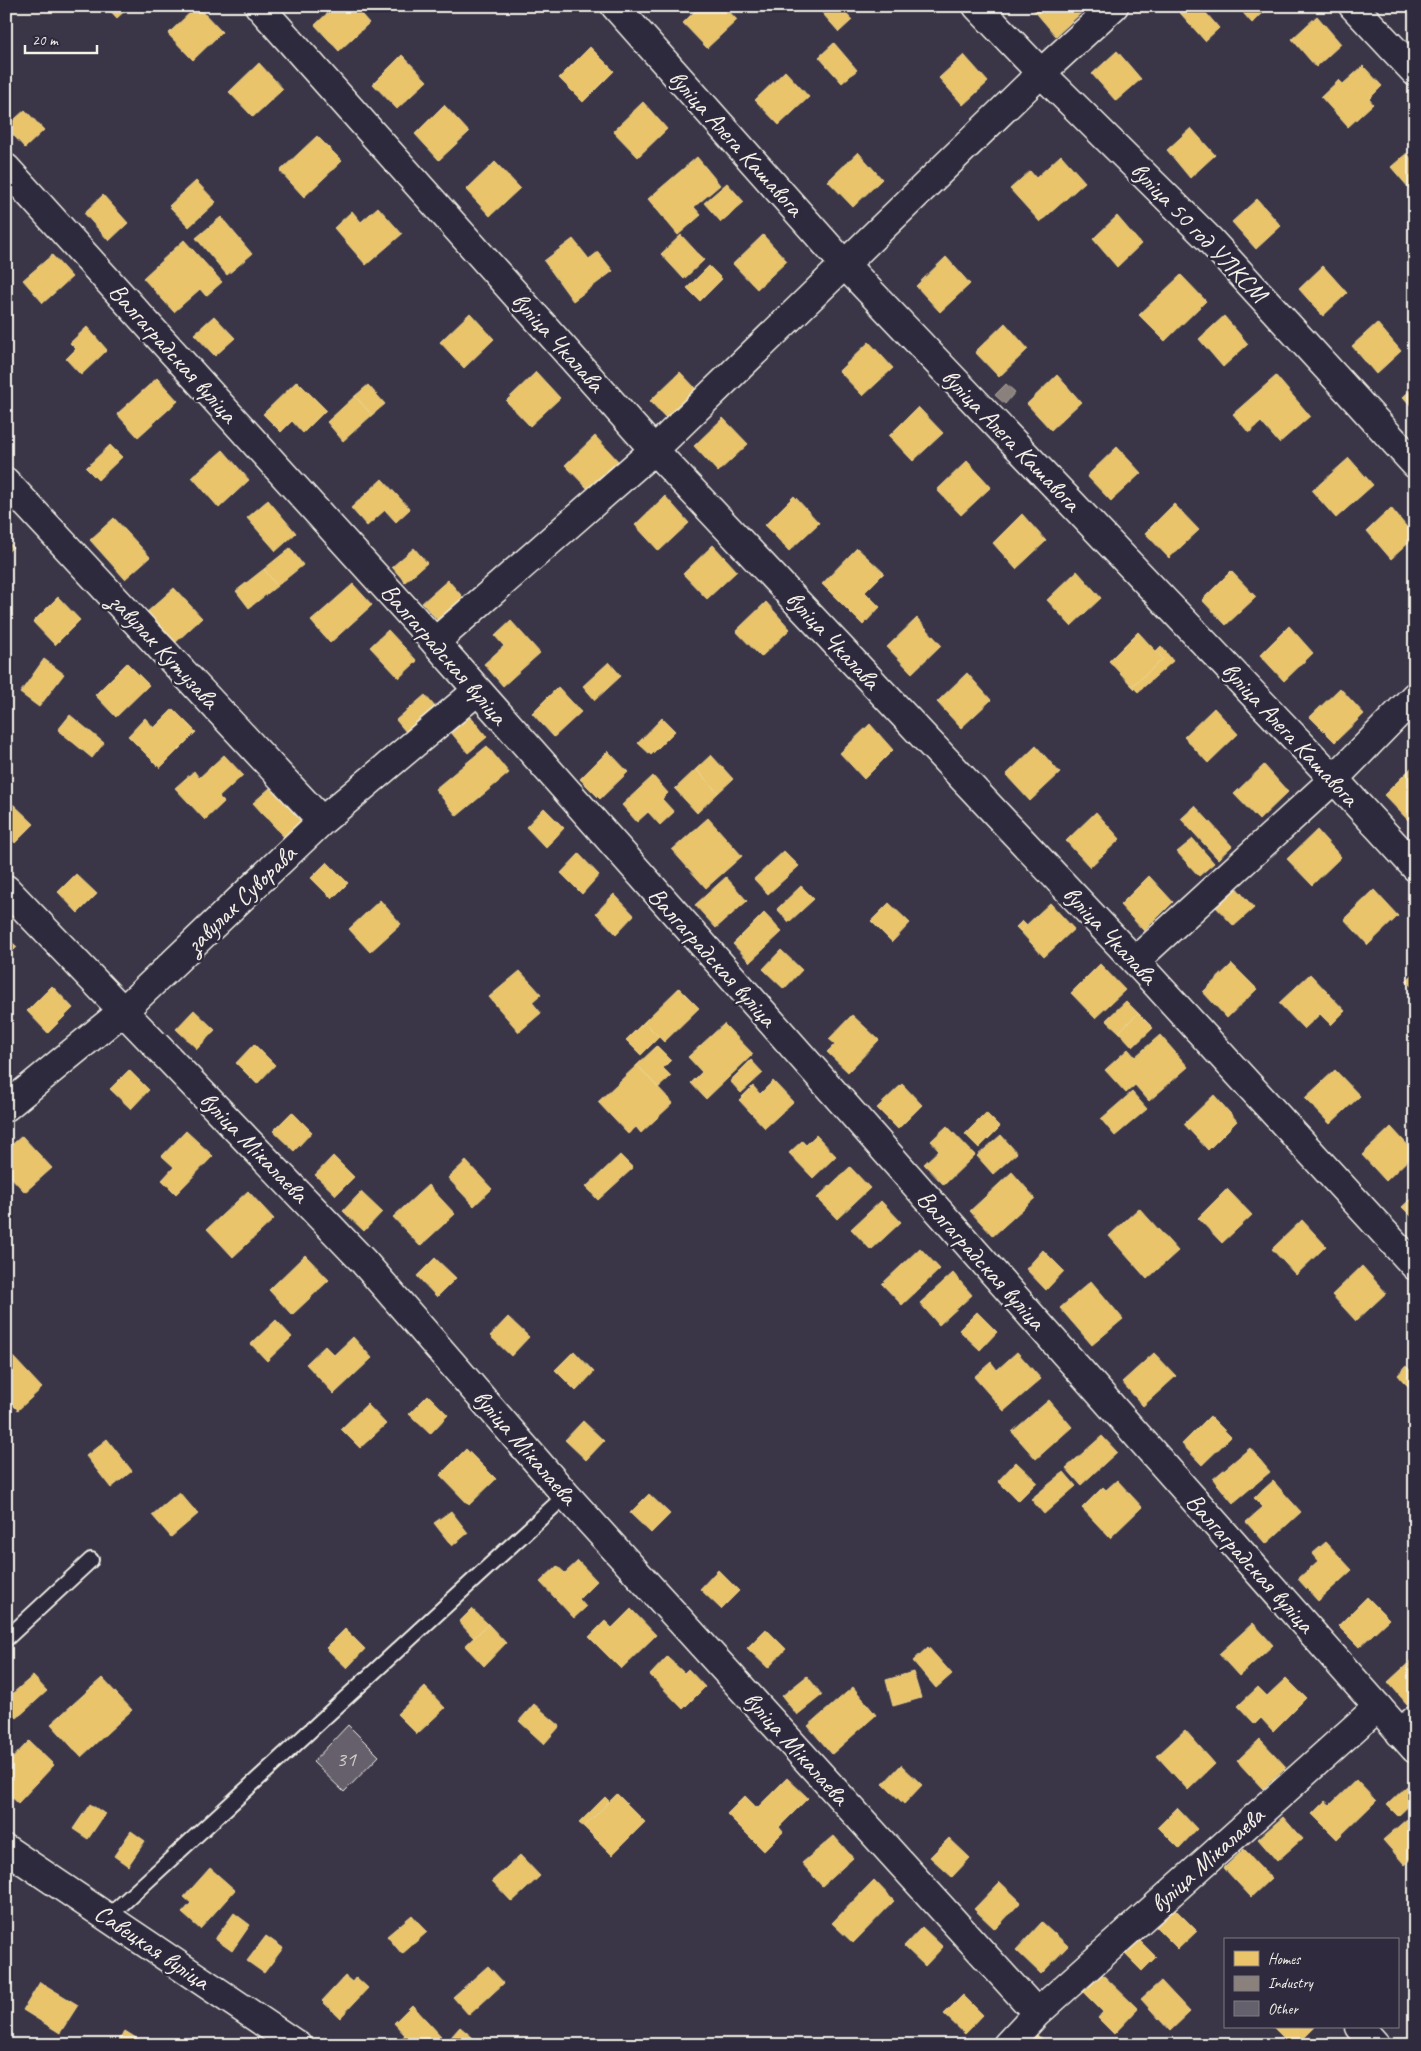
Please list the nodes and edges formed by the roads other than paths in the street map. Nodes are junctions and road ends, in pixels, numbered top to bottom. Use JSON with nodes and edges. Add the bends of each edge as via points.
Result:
{"nodes":[{"id":1,"x":259,"y":6,"type":"edge"},
{"id":2,"x":615,"y":6,"type":"edge"},
{"id":3,"x":977,"y":6,"type":"edge"},
{"id":4,"x":1114,"y":6,"type":"edge"},
{"id":5,"x":1353,"y":6,"type":"edge"},
{"id":6,"x":1415,"y":72,"type":"edge"},
{"id":7,"x":1041,"y":73,"type":"junction"},
{"id":8,"x":6,"y":168,"type":"edge"},
{"id":9,"x":844,"y":264,"type":"junction"},
{"id":10,"x":654,"y":450,"type":"junction"},
{"id":11,"x":1415,"y":464,"type":"edge"},
{"id":12,"x":6,"y":482,"type":"edge"},
{"id":13,"x":435,"y":642,"type":"junction"},
{"id":14,"x":476,"y":691,"type":"junction"},
{"id":15,"x":1415,"y":696,"type":"edge"},
{"id":16,"x":1334,"y":779,"type":"junction"},
{"id":17,"x":322,"y":821,"type":"junction"},
{"id":18,"x":1415,"y":867,"type":"edge"},
{"id":19,"x":6,"y":889,"type":"edge"},
{"id":20,"x":1135,"y":961,"type":"junction"},
{"id":21,"x":123,"y":1011,"type":"junction"},
{"id":22,"x":6,"y":1107,"type":"edge"},
{"id":23,"x":1415,"y":1266,"type":"edge"},
{"id":24,"x":566,"y":1495,"type":"junction"},
{"id":25,"x":91,"y":1560,"type":"dead end"},
{"id":26,"x":6,"y":1639,"type":"edge"},
{"id":27,"x":1378,"y":1707,"type":"junction"},
{"id":28,"x":1410,"y":1734,"type":"edge"},
{"id":29,"x":6,"y":1849,"type":"edge"},
{"id":30,"x":108,"y":1917,"type":"junction"},
{"id":31,"x":1037,"y":2013,"type":"junction"},
{"id":32,"x":1361,"y":2028,"type":"edge"},
{"id":33,"x":297,"y":2045,"type":"edge"},
{"id":34,"x":1007,"y":2045,"type":"edge"},
{"id":35,"x":1376,"y":2045,"type":"edge"}],
"edges":[{"from":1,"to":10,"type":"street","name":"вуліца Чкалава"},
{"from":2,"to":9,"type":"street","name":"вуліца Алега Кашавога"},
{"from":3,"to":7,"type":"street","name":"вуліца 50 год УЛКСМ"},
{"from":4,"to":7,"type":"street"},
{"from":5,"to":6,"type":"street"},
{"from":7,"to":9,"type":"street"},
{"from":7,"to":11,"type":"street","name":"вуліца 50 год УЛКСМ","via":[[1209,240]]},
{"from":8,"to":13,"type":"street","name":"Валгаградская вуліца"},
{"from":9,"to":10,"type":"street"},
{"from":9,"to":16,"type":"street","name":"вуліца Алега Кашавога"},
{"from":10,"to":13,"type":"street"},
{"from":10,"to":20,"type":"street","name":"вуліца Чкалава"},
{"from":12,"to":17,"type":"street","name":"завулак Кутузава"},
{"from":13,"to":14,"type":"street","name":"Валгаградская вуліца"},
{"from":14,"to":17,"type":"street","name":"завулак Суворава"},
{"from":14,"to":27,"type":"street","name":"Валгаградская вуліца"},
{"from":15,"to":16,"type":"street"},
{"from":16,"to":18,"type":"street","name":"вуліца Алега Кашавога"},
{"from":16,"to":20,"type":"street"},
{"from":17,"to":21,"type":"street","name":"завулак Суворава"},
{"from":19,"to":21,"type":"street","name":"вуліца Мікалаева"},
{"from":20,"to":23,"type":"street","name":"вуліца Чкалава"},
{"from":21,"to":22,"type":"street","name":"завулак Суворава"},
{"from":21,"to":24,"type":"street","name":"вуліца Мікалаева","via":[[363,1260]]},
{"from":24,"to":30,"type":"lane"},
{"from":24,"to":31,"type":"street","name":"вуліца Мікалаева"},
{"from":25,"to":26,"type":"lane"},
{"from":27,"to":28,"type":"street","name":"Валгаградская вуліца"},
{"from":27,"to":31,"type":"street","name":"вуліца Мікалаева"},
{"from":29,"to":30,"type":"street","name":"Савецкая вуліца"},
{"from":30,"to":33,"type":"street","name":"Савецкая вуліца"},
{"from":31,"to":34,"type":"street","name":"вуліца Мікалаева"},
{"from":32,"to":35,"type":"street"}]}
